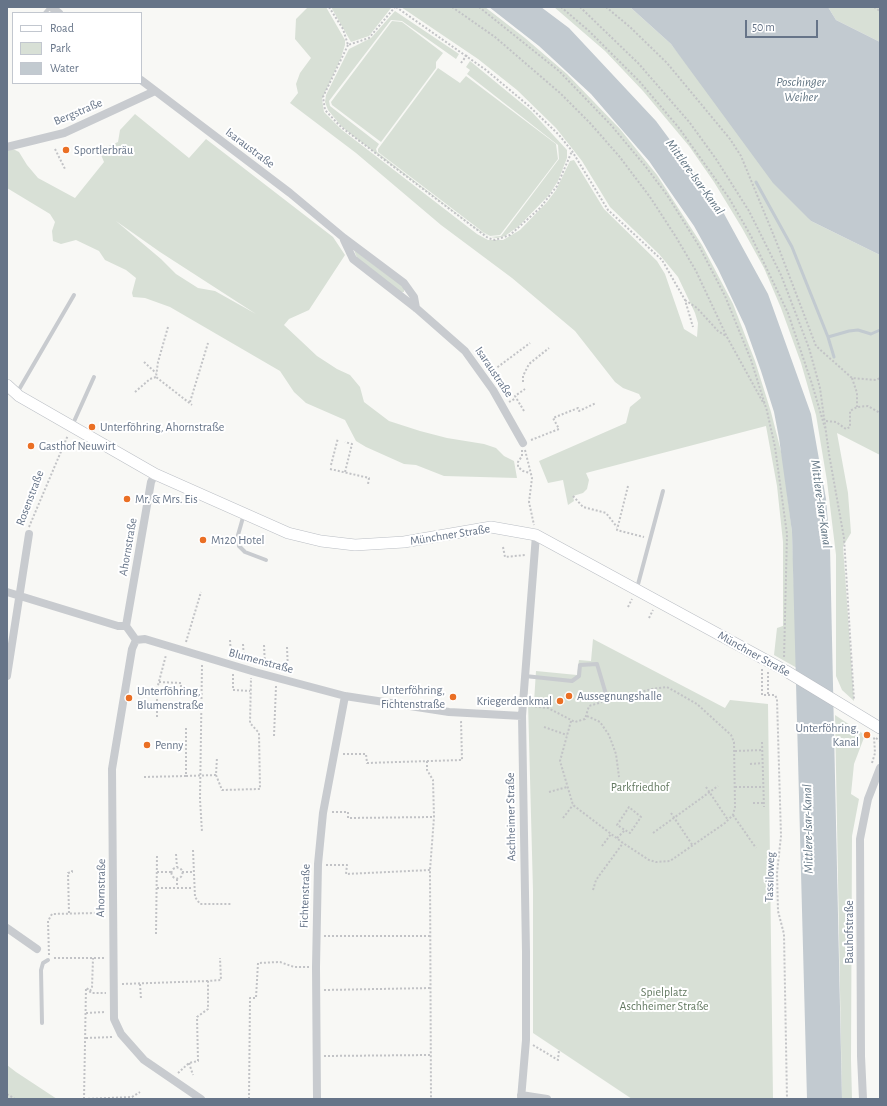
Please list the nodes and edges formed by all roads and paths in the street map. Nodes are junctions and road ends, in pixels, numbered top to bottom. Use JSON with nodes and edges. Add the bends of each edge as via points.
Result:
{"nodes":[{"id":1,"x":329,"y":7,"type":"edge"},
{"id":2,"x":395,"y":7,"type":"edge"},
{"id":3,"x":452,"y":7,"type":"edge"},
{"id":4,"x":479,"y":7,"type":"edge"},
{"id":5,"x":561,"y":7,"type":"edge"},
{"id":6,"x":580,"y":7,"type":"edge"},
{"id":7,"x":606,"y":7,"type":"edge"},
{"id":8,"x":874,"y":7,"type":"edge"},
{"id":9,"x":880,"y":11,"type":"edge"},
{"id":10,"x":348,"y":44,"type":"junction"},
{"id":11,"x":466,"y":55,"type":"junction"},
{"id":12,"x":461,"y":63,"type":"dead end"},
{"id":13,"x":142,"y":81,"type":"edge"},
{"id":14,"x":155,"y":91,"type":"junction"},
{"id":15,"x":7,"y":147,"type":"edge"},
{"id":16,"x":55,"y":149,"type":"dead end"},
{"id":17,"x":572,"y":152,"type":"junction"},
{"id":18,"x":65,"y":169,"type":"dead end"},
{"id":19,"x":344,"y":238,"type":"junction"},
{"id":20,"x":74,"y":295,"type":"dead end"},
{"id":21,"x":685,"y":300,"type":"junction"},
{"id":22,"x":416,"y":308,"type":"junction"},
{"id":23,"x":168,"y":327,"type":"dead end"},
{"id":24,"x":693,"y":327,"type":"dead end"},
{"id":25,"x":727,"y":338,"type":"junction"},
{"id":26,"x":208,"y":343,"type":"dead end"},
{"id":27,"x":530,"y":343,"type":"dead end"},
{"id":28,"x":549,"y":348,"type":"dead end"},
{"id":29,"x":144,"y":362,"type":"dead end"},
{"id":30,"x":488,"y":374,"type":"dead end"},
{"id":31,"x":157,"y":376,"type":"junction"},
{"id":32,"x":94,"y":377,"type":"dead end"},
{"id":33,"x":852,"y":378,"type":"junction"},
{"id":34,"x":880,"y":378,"type":"edge"},
{"id":35,"x":523,"y":382,"type":"dead end"},
{"id":36,"x":7,"y":385,"type":"edge"},
{"id":37,"x":525,"y":389,"type":"dead end"},
{"id":38,"x":135,"y":392,"type":"dead end"},
{"id":39,"x":16,"y":393,"type":"junction"},
{"id":40,"x":516,"y":398,"type":"junction"},
{"id":41,"x":190,"y":402,"type":"junction"},
{"id":42,"x":596,"y":403,"type":"dead end"},
{"id":43,"x":506,"y":404,"type":"dead end"},
{"id":44,"x":192,"y":405,"type":"dead end"},
{"id":45,"x":857,"y":407,"type":"junction"},
{"id":46,"x":524,"y":411,"type":"dead end"},
{"id":47,"x":767,"y":411,"type":"junction"},
{"id":48,"x":880,"y":413,"type":"edge"},
{"id":49,"x":826,"y":421,"type":"junction"},
{"id":50,"x":71,"y":427,"type":"junction"},
{"id":51,"x":826,"y":431,"type":"junction"},
{"id":52,"x":541,"y":436,"type":"dead end"},
{"id":53,"x":338,"y":438,"type":"dead end"},
{"id":54,"x":346,"y":442,"type":"dead end"},
{"id":55,"x":523,"y":445,"type":"junction"},
{"id":56,"x":331,"y":465,"type":"dead end"},
{"id":57,"x":330,"y":469,"type":"dead end"},
{"id":58,"x":345,"y":472,"type":"junction"},
{"id":59,"x":530,"y":473,"type":"junction"},
{"id":60,"x":155,"y":474,"type":"junction"},
{"id":61,"x":368,"y":484,"type":"dead end"},
{"id":62,"x":628,"y":486,"type":"dead end"},
{"id":63,"x":663,"y":491,"type":"dead end"},
{"id":64,"x":573,"y":496,"type":"dead end"},
{"id":65,"x":244,"y":514,"type":"junction"},
{"id":66,"x":617,"y":527,"type":"junction"},
{"id":67,"x":535,"y":530,"type":"junction"},
{"id":68,"x":29,"y":534,"type":"joint"},
{"id":69,"x":651,"y":539,"type":"junction"},
{"id":70,"x":503,"y":547,"type":"dead end"},
{"id":71,"x":525,"y":554,"type":"dead end"},
{"id":72,"x":266,"y":560,"type":"dead end"},
{"id":73,"x":7,"y":592,"type":"edge"},
{"id":74,"x":201,"y":592,"type":"dead end"},
{"id":75,"x":634,"y":594,"type":"junction"},
{"id":76,"x":18,"y":596,"type":"junction"},
{"id":77,"x":628,"y":607,"type":"dead end"},
{"id":78,"x":653,"y":610,"type":"dead end"},
{"id":79,"x":649,"y":618,"type":"dead end"},
{"id":80,"x":126,"y":626,"type":"junction"},
{"id":81,"x":136,"y":640,"type":"junction"},
{"id":82,"x":230,"y":640,"type":"dead end"},
{"id":83,"x":242,"y":644,"type":"dead end"},
{"id":84,"x":264,"y":645,"type":"dead end"},
{"id":85,"x":287,"y":647,"type":"dead end"},
{"id":86,"x":183,"y":651,"type":"junction"},
{"id":87,"x":166,"y":654,"type":"dead end"},
{"id":88,"x":202,"y":656,"type":"junction"},
{"id":89,"x":230,"y":656,"type":"dead end"},
{"id":90,"x":244,"y":660,"type":"dead end"},
{"id":91,"x":265,"y":666,"type":"dead end"},
{"id":92,"x":785,"y":666,"type":"junction"},
{"id":93,"x":762,"y":669,"type":"dead end"},
{"id":94,"x":288,"y":671,"type":"dead end"},
{"id":95,"x":768,"y":672,"type":"dead end"},
{"id":96,"x":233,"y":673,"type":"dead end"},
{"id":97,"x":7,"y":676,"type":"edge"},
{"id":98,"x":524,"y":676,"type":"junction"},
{"id":99,"x":251,"y":677,"type":"dead end"},
{"id":100,"x":159,"y":682,"type":"junction"},
{"id":101,"x":276,"y":684,"type":"dead end"},
{"id":102,"x":181,"y":688,"type":"dead end"},
{"id":103,"x":250,"y":691,"type":"junction"},
{"id":104,"x":768,"y":695,"type":"junction"},
{"id":105,"x":345,"y":696,"type":"junction"},
{"id":106,"x":608,"y":701,"type":"dead end"},
{"id":107,"x":697,"y":704,"type":"dead end"},
{"id":108,"x":850,"y":710,"type":"junction"},
{"id":109,"x":461,"y":713,"type":"junction"},
{"id":110,"x":522,"y":716,"type":"junction"},
{"id":111,"x":587,"y":716,"type":"dead end"},
{"id":112,"x":157,"y":717,"type":"dead end"},
{"id":113,"x":571,"y":721,"type":"dead end"},
{"id":114,"x":186,"y":727,"type":"dead end"},
{"id":115,"x":544,"y":728,"type":"dead end"},
{"id":116,"x":880,"y":728,"type":"edge"},
{"id":117,"x":567,"y":735,"type":"junction"},
{"id":118,"x":274,"y":736,"type":"dead end"},
{"id":119,"x":762,"y":742,"type":"dead end"},
{"id":120,"x":763,"y":750,"type":"junction"},
{"id":121,"x":735,"y":751,"type":"junction"},
{"id":122,"x":335,"y":755,"type":"junction"},
{"id":123,"x":217,"y":757,"type":"dead end"},
{"id":124,"x":427,"y":761,"type":"junction"},
{"id":125,"x":763,"y":763,"type":"junction"},
{"id":126,"x":750,"y":764,"type":"dead end"},
{"id":127,"x":880,"y":768,"type":"edge"},
{"id":128,"x":216,"y":775,"type":"junction"},
{"id":129,"x":186,"y":776,"type":"junction"},
{"id":130,"x":200,"y":776,"type":"junction"},
{"id":131,"x":144,"y":777,"type":"dead end"},
{"id":132,"x":619,"y":777,"type":"dead end"},
{"id":133,"x":718,"y":786,"type":"dead end"},
{"id":134,"x":764,"y":786,"type":"junction"},
{"id":135,"x":567,"y":787,"type":"junction"},
{"id":136,"x":706,"y":787,"type":"dead end"},
{"id":137,"x":735,"y":787,"type":"junction"},
{"id":138,"x":549,"y":792,"type":"dead end"},
{"id":139,"x":710,"y":792,"type":"junction"},
{"id":140,"x":764,"y":803,"type":"junction"},
{"id":141,"x":753,"y":804,"type":"dead end"},
{"id":142,"x":573,"y":805,"type":"junction"},
{"id":143,"x":764,"y":807,"type":"dead end"},
{"id":144,"x":323,"y":812,"type":"junction"},
{"id":145,"x":671,"y":813,"type":"dead end"},
{"id":146,"x":733,"y":815,"type":"junction"},
{"id":147,"x":434,"y":817,"type":"junction"},
{"id":148,"x":563,"y":818,"type":"dead end"},
{"id":149,"x":674,"y":818,"type":"junction"},
{"id":150,"x":728,"y":820,"type":"junction"},
{"id":151,"x":625,"y":830,"type":"junction"},
{"id":152,"x":202,"y":832,"type":"dead end"},
{"id":153,"x":653,"y":833,"type":"dead end"},
{"id":154,"x":611,"y":834,"type":"junction"},
{"id":155,"x":617,"y":838,"type":"junction"},
{"id":156,"x":623,"y":843,"type":"junction"},
{"id":157,"x":602,"y":846,"type":"dead end"},
{"id":158,"x":693,"y":846,"type":"junction"},
{"id":159,"x":756,"y":848,"type":"dead end"},
{"id":160,"x":193,"y":850,"type":"dead end"},
{"id":161,"x":176,"y":854,"type":"dead end"},
{"id":162,"x":157,"y":855,"type":"dead end"},
{"id":163,"x":318,"y":864,"type":"junction"},
{"id":164,"x":177,"y":867,"type":"junction"},
{"id":165,"x":72,"y":870,"type":"dead end"},
{"id":166,"x":430,"y":870,"type":"junction"},
{"id":167,"x":157,"y":872,"type":"junction"},
{"id":168,"x":171,"y":872,"type":"junction"},
{"id":169,"x":182,"y":872,"type":"junction"},
{"id":170,"x":193,"y":872,"type":"junction"},
{"id":171,"x":177,"y":879,"type":"junction"},
{"id":172,"x":157,"y":888,"type":"junction"},
{"id":173,"x":177,"y":888,"type":"junction"},
{"id":174,"x":193,"y":888,"type":"junction"},
{"id":175,"x":593,"y":890,"type":"dead end"},
{"id":176,"x":231,"y":904,"type":"dead end"},
{"id":177,"x":106,"y":910,"type":"dead end"},
{"id":178,"x":69,"y":914,"type":"junction"},
{"id":179,"x":7,"y":928,"type":"edge"},
{"id":180,"x":156,"y":934,"type":"dead end"},
{"id":181,"x":316,"y":936,"type":"junction"},
{"id":182,"x":431,"y":936,"type":"junction"},
{"id":183,"x":37,"y":949,"type":"dead end"},
{"id":184,"x":93,"y":958,"type":"junction"},
{"id":185,"x":113,"y":958,"type":"junction"},
{"id":186,"x":220,"y":958,"type":"dead end"},
{"id":187,"x":48,"y":960,"type":"dead end"},
{"id":188,"x":316,"y":966,"type":"junction"},
{"id":189,"x":208,"y":981,"type":"junction"},
{"id":190,"x":140,"y":984,"type":"junction"},
{"id":191,"x":114,"y":988,"type":"junction"},
{"id":192,"x":431,"y":988,"type":"junction"},
{"id":193,"x":316,"y":990,"type":"junction"},
{"id":194,"x":90,"y":991,"type":"junction"},
{"id":195,"x":141,"y":999,"type":"dead end"},
{"id":196,"x":110,"y":1012,"type":"dead end"},
{"id":197,"x":86,"y":1013,"type":"junction"},
{"id":198,"x":42,"y":1022,"type":"dead end"},
{"id":199,"x":113,"y":1037,"type":"dead end"},
{"id":200,"x":86,"y":1038,"type":"junction"},
{"id":201,"x":526,"y":1040,"type":"junction"},
{"id":202,"x":559,"y":1050,"type":"dead end"},
{"id":203,"x":431,"y":1055,"type":"junction"},
{"id":204,"x":317,"y":1056,"type":"junction"},
{"id":205,"x":190,"y":1063,"type":"junction"},
{"id":206,"x":193,"y":1074,"type":"dead end"},
{"id":207,"x":172,"y":1079,"type":"junction"},
{"id":208,"x":140,"y":1092,"type":"dead end"},
{"id":209,"x":7,"y":1094,"type":"edge"},
{"id":210,"x":521,"y":1097,"type":"edge"},
{"id":211,"x":105,"y":1098,"type":"edge"},
{"id":212,"x":15,"y":1099,"type":"edge"},
{"id":213,"x":84,"y":1099,"type":"edge"},
{"id":214,"x":201,"y":1099,"type":"edge"},
{"id":215,"x":249,"y":1099,"type":"edge"},
{"id":216,"x":317,"y":1099,"type":"edge"},
{"id":217,"x":432,"y":1099,"type":"edge"},
{"id":218,"x":547,"y":1099,"type":"edge"},
{"id":219,"x":787,"y":1099,"type":"edge"},
{"id":220,"x":863,"y":1099,"type":"edge"}],
"edges":[{"from":1,"to":10,"type":"path","via":[[343,29]]},
{"from":2,"to":10,"type":"path","via":[[369,38]]},
{"from":2,"to":11,"type":"path"},
{"from":3,"to":25,"type":"path","via":[[504,45],[560,93],[619,156],[650,197],[696,271]]},
{"from":4,"to":47,"type":"path","via":[[574,85],[612,124],[667,196],[725,296],[744,339]]},
{"from":5,"to":51,"type":"path","via":[[645,87],[697,151],[728,198],[754,242],[788,313]]},
{"from":6,"to":49,"type":"path","via":[[639,64],[674,103],[716,159],[749,211],[771,252],[799,321],[820,388]]},
{"from":7,"to":33,"type":"path","via":[[668,63],[730,139],[753,183],[816,346]]},
{"from":8,"to":9,"type":"path"},
{"from":10,"to":17,"type":"path","via":[[323,97],[326,110],[347,132],[488,238],[495,240],[510,235],[540,208],[557,186]]},
{"from":11,"to":12,"type":"path"},
{"from":11,"to":17,"type":"path","via":[[529,106],[559,135]]},
{"from":13,"to":14,"type":"street","name":"Isaraustraße"},
{"from":14,"to":15,"type":"street","name":"Bergstraße","via":[[64,133]]},
{"from":14,"to":19,"type":"street","name":"Isaraustraße","via":[[290,193]]},
{"from":16,"to":18,"type":"path"},
{"from":17,"to":21,"type":"path","via":[[608,210],[662,260]]},
{"from":19,"to":22,"type":"street","name":"Isaraustraße","via":[[354,259]]},
{"from":19,"to":22,"type":"street","name":"Isaraustraße","via":[[404,284],[414,297]]},
{"from":20,"to":39,"type":"lane"},
{"from":21,"to":24,"type":"path"},
{"from":21,"to":25,"type":"path","via":[[697,308]]},
{"from":22,"to":55,"type":"street","name":"Isaraustraße","via":[[465,351],[493,390]]},
{"from":23,"to":31,"type":"path"},
{"from":25,"to":47,"type":"path"},
{"from":26,"to":41,"type":"path"},
{"from":27,"to":30,"type":"path"},
{"from":28,"to":35,"type":"path","via":[[529,364]]},
{"from":29,"to":31,"type":"path"},
{"from":31,"to":38,"type":"path"},
{"from":31,"to":41,"type":"path"},
{"from":32,"to":50,"type":"lane"},
{"from":33,"to":34,"type":"path"},
{"from":33,"to":45,"type":"path","via":[[858,393]]},
{"from":36,"to":39,"type":"main road","name":"Münchner Straße"},
{"from":37,"to":40,"type":"path","via":[[515,396]]},
{"from":39,"to":50,"type":"main road","name":"Münchner Straße"},
{"from":40,"to":43,"type":"path"},
{"from":40,"to":46,"type":"path"},
{"from":41,"to":44,"type":"path"},
{"from":42,"to":52,"type":"path","via":[[580,411],[578,408],[554,418],[558,429]]},
{"from":45,"to":48,"type":"path","via":[[868,406]]},
{"from":45,"to":49,"type":"path","via":[[850,411],[850,427],[846,429],[836,422]]},
{"from":47,"to":92,"type":"path","via":[[775,447],[787,534]]},
{"from":49,"to":51,"type":"path"},
{"from":50,"to":60,"type":"main road","name":"Münchner Straße"},
{"from":50,"to":68,"type":"path","name":"Rosenstraße","via":[[28,529]]},
{"from":51,"to":108,"type":"path","via":[[847,565],[855,704]]},
{"from":53,"to":56,"type":"path"},
{"from":54,"to":58,"type":"path","via":[[352,444]]},
{"from":55,"to":59,"type":"path"},
{"from":55,"to":59,"type":"path","via":[[518,467]]},
{"from":57,"to":58,"type":"path"},
{"from":58,"to":61,"type":"path","via":[[369,478]]},
{"from":59,"to":67,"type":"path","via":[[532,484],[529,502]]},
{"from":60,"to":65,"type":"main road","name":"Münchner Straße"},
{"from":60,"to":80,"type":"street","name":"Ahornstraße","via":[[151,482]]},
{"from":62,"to":66,"type":"path"},
{"from":63,"to":69,"type":"lane"},
{"from":64,"to":66,"type":"path","via":[[583,507],[606,513]]},
{"from":65,"to":67,"type":"main road","name":"Münchner Straße","via":[[288,533],[349,545],[404,542],[491,527]]},
{"from":65,"to":72,"type":"lane","via":[[238,535],[239,546],[245,552]]},
{"from":66,"to":69,"type":"path","via":[[617,530]]},
{"from":67,"to":75,"type":"main road","name":"Münchner Straße"},
{"from":67,"to":98,"type":"street","name":"Aschheimer Straße"},
{"from":68,"to":76,"type":"street","name":"Rosenstraße"},
{"from":69,"to":75,"type":"lane"},
{"from":70,"to":71,"type":"path","via":[[505,556]]},
{"from":73,"to":76,"type":"street"},
{"from":74,"to":86,"type":"path"},
{"from":75,"to":77,"type":"path"},
{"from":75,"to":92,"type":"main road","name":"Münchner Straße"},
{"from":76,"to":80,"type":"street","via":[[118,626]]},
{"from":76,"to":97,"type":"street","name":"Rosenstraße"},
{"from":78,"to":79,"type":"path"},
{"from":80,"to":81,"type":"street"},
{"from":81,"to":86,"type":"street","name":"Blumenstraße","via":[[145,639]]},
{"from":81,"to":185,"type":"street","name":"Ahornstraße","via":[[132,649],[112,769]]},
{"from":82,"to":89,"type":"path"},
{"from":83,"to":90,"type":"path"},
{"from":84,"to":91,"type":"path"},
{"from":85,"to":94,"type":"path"},
{"from":86,"to":88,"type":"street","name":"Blumenstraße"},
{"from":87,"to":100,"type":"path"},
{"from":88,"to":105,"type":"street","name":"Blumenstraße"},
{"from":88,"to":130,"type":"path"},
{"from":92,"to":108,"type":"main road","name":"Münchner Straße"},
{"from":93,"to":104,"type":"path","name":"Tassiloweg","via":[[762,695]]},
{"from":95,"to":104,"type":"path"},
{"from":96,"to":103,"type":"path","via":[[233,690]]},
{"from":98,"to":106,"type":"lane","via":[[572,681],[579,676],[580,665],[597,664]]},
{"from":98,"to":110,"type":"street","name":"Aschheimer Straße"},
{"from":99,"to":103,"type":"path"},
{"from":100,"to":102,"type":"path","via":[[181,683]]},
{"from":100,"to":112,"type":"path"},
{"from":101,"to":118,"type":"path"},
{"from":103,"to":128,"type":"path","via":[[250,723],[259,733],[260,789],[222,790]]},
{"from":104,"to":219,"type":"path","name":"Tassiloweg","via":[[775,695],[777,699],[781,836],[777,873],[778,911],[784,934]]},
{"from":105,"to":109,"type":"street","name":"Blumenstraße"},
{"from":105,"to":122,"type":"street","name":"Fichtenstraße"},
{"from":107,"to":121,"type":"path","via":[[731,734]]},
{"from":108,"to":116,"type":"main road","name":"Münchner Straße"},
{"from":109,"to":110,"type":"street","name":"Blumenstraße"},
{"from":109,"to":124,"type":"path","via":[[462,760]]},
{"from":110,"to":201,"type":"street","name":"Aschheimer Straße"},
{"from":111,"to":132,"type":"path","via":[[600,722],[609,735],[616,754]]},
{"from":113,"to":117,"type":"path"},
{"from":114,"to":129,"type":"path"},
{"from":115,"to":117,"type":"path"},
{"from":117,"to":135,"type":"path","via":[[560,761]]},
{"from":119,"to":120,"type":"path"},
{"from":120,"to":121,"type":"path"},
{"from":120,"to":125,"type":"path"},
{"from":121,"to":137,"type":"path"},
{"from":122,"to":124,"type":"path","via":[[366,754],[366,763]]},
{"from":122,"to":144,"type":"street","name":"Fichtenstraße"},
{"from":123,"to":128,"type":"path"},
{"from":124,"to":147,"type":"path","via":[[427,770],[433,780]]},
{"from":125,"to":126,"type":"path"},
{"from":125,"to":134,"type":"path"},
{"from":127,"to":220,"type":"street","name":"Bauhofstraße","via":[[868,799],[860,838]]},
{"from":128,"to":130,"type":"path"},
{"from":129,"to":130,"type":"path"},
{"from":129,"to":131,"type":"path"},
{"from":130,"to":152,"type":"path"},
{"from":133,"to":139,"type":"path"},
{"from":134,"to":137,"type":"path"},
{"from":134,"to":140,"type":"path"},
{"from":135,"to":138,"type":"path"},
{"from":135,"to":142,"type":"path"},
{"from":136,"to":139,"type":"path"},
{"from":137,"to":146,"type":"path"},
{"from":139,"to":149,"type":"path"},
{"from":139,"to":150,"type":"path"},
{"from":140,"to":141,"type":"path"},
{"from":140,"to":143,"type":"path"},
{"from":142,"to":148,"type":"path"},
{"from":142,"to":154,"type":"path"},
{"from":144,"to":147,"type":"path","via":[[348,812],[348,818]]},
{"from":144,"to":163,"type":"street","name":"Fichtenstraße"},
{"from":145,"to":149,"type":"path"},
{"from":146,"to":150,"type":"path"},
{"from":146,"to":159,"type":"path"},
{"from":147,"to":166,"type":"path"},
{"from":149,"to":153,"type":"path"},
{"from":149,"to":158,"type":"path"},
{"from":150,"to":158,"type":"path"},
{"from":151,"to":151,"type":"path","via":[[630,834],[641,817],[629,807],[618,825]]},
{"from":151,"to":155,"type":"path"},
{"from":154,"to":155,"type":"path"},
{"from":154,"to":157,"type":"path"},
{"from":155,"to":156,"type":"path"},
{"from":156,"to":158,"type":"path","via":[[652,862],[665,862]]},
{"from":156,"to":175,"type":"path","via":[[596,880]]},
{"from":160,"to":170,"type":"path"},
{"from":161,"to":164,"type":"path"},
{"from":162,"to":167,"type":"path"},
{"from":163,"to":166,"type":"path","via":[[346,865],[346,874]]},
{"from":163,"to":181,"type":"street","name":"Fichtenstraße"},
{"from":164,"to":168,"type":"path"},
{"from":164,"to":169,"type":"path"},
{"from":165,"to":178,"type":"path","via":[[68,873]]},
{"from":166,"to":182,"type":"path"},
{"from":167,"to":168,"type":"path"},
{"from":167,"to":172,"type":"path"},
{"from":168,"to":171,"type":"path"},
{"from":169,"to":170,"type":"path"},
{"from":169,"to":171,"type":"path"},
{"from":170,"to":174,"type":"path"},
{"from":171,"to":173,"type":"path"},
{"from":172,"to":173,"type":"path"},
{"from":172,"to":180,"type":"path"},
{"from":173,"to":174,"type":"path"},
{"from":174,"to":176,"type":"path","via":[[194,897],[200,904]]},
{"from":177,"to":178,"type":"path"},
{"from":178,"to":184,"type":"path","via":[[52,914],[48,921],[49,958]]},
{"from":179,"to":183,"type":"street"},
{"from":181,"to":182,"type":"path"},
{"from":181,"to":188,"type":"street","name":"Fichtenstraße"},
{"from":182,"to":192,"type":"path"},
{"from":184,"to":185,"type":"path"},
{"from":184,"to":194,"type":"path"},
{"from":185,"to":191,"type":"street","name":"Ahornstraße"},
{"from":186,"to":189,"type":"path","via":[[221,980]]},
{"from":187,"to":198,"type":"lane","via":[[43,963],[41,970]]},
{"from":188,"to":193,"type":"street","name":"Fichtenstraße"},
{"from":188,"to":215,"type":"path","via":[[294,967],[280,962],[258,963],[256,998],[250,998]]},
{"from":189,"to":190,"type":"path"},
{"from":189,"to":205,"type":"path","via":[[208,1009],[197,1017],[198,1060]]},
{"from":190,"to":191,"type":"path"},
{"from":190,"to":195,"type":"path"},
{"from":191,"to":194,"type":"path","via":[[91,993]]},
{"from":191,"to":207,"type":"street","name":"Ahornstraße","via":[[114,1019],[122,1034],[144,1060]]},
{"from":192,"to":193,"type":"path"},
{"from":192,"to":203,"type":"path"},
{"from":193,"to":204,"type":"street","name":"Fichtenstraße"},
{"from":194,"to":197,"type":"path","via":[[86,987]]},
{"from":196,"to":197,"type":"path"},
{"from":197,"to":200,"type":"path"},
{"from":199,"to":200,"type":"path"},
{"from":200,"to":213,"type":"path"},
{"from":201,"to":202,"type":"path","via":[[558,1060]]},
{"from":201,"to":210,"type":"street","name":"Aschheimer Straße"},
{"from":203,"to":204,"type":"path"},
{"from":203,"to":217,"type":"path"},
{"from":204,"to":216,"type":"street","name":"Fichtenstraße"},
{"from":205,"to":206,"type":"path"},
{"from":205,"to":207,"type":"path"},
{"from":207,"to":214,"type":"street","name":"Ahornstraße"},
{"from":208,"to":211,"type":"path","via":[[132,1097]]},
{"from":209,"to":212,"type":"path"},
{"from":210,"to":218,"type":"street"},
{"from":211,"to":213,"type":"path"}]}
